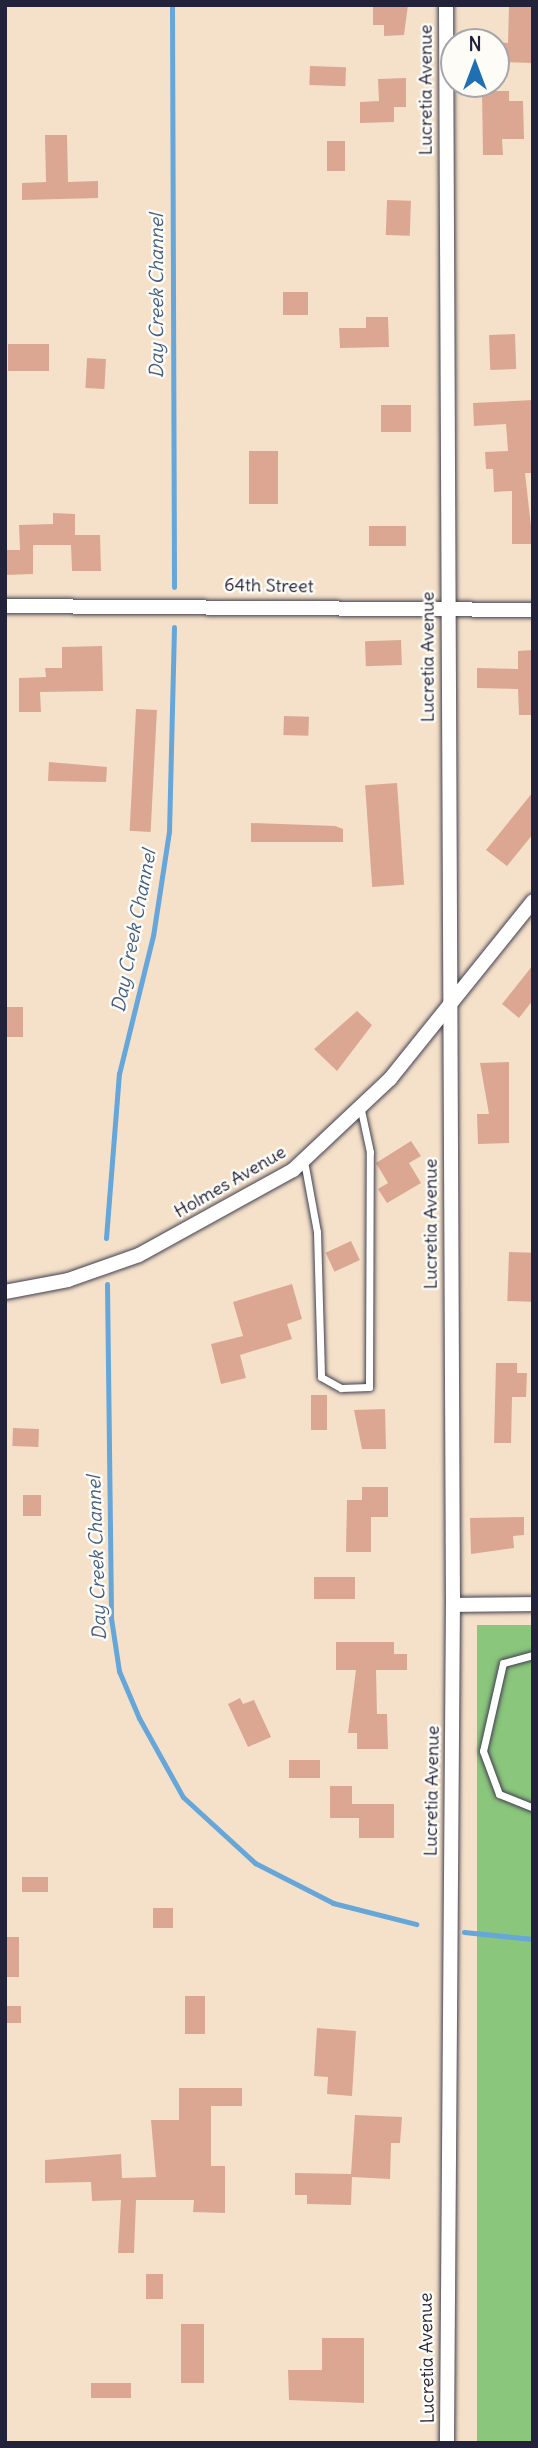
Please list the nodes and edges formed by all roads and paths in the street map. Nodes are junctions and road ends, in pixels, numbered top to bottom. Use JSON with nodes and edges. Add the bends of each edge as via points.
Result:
{"nodes":[{"id":1,"x":446,"y":5,"type":"edge"},
{"id":2,"x":5,"y":606,"type":"edge"},
{"id":3,"x":447,"y":610,"type":"junction"},
{"id":4,"x":533,"y":610,"type":"edge"},
{"id":5,"x":533,"y":901,"type":"edge"},
{"id":6,"x":449,"y":1007,"type":"junction"},
{"id":7,"x":361,"y":1110,"type":"junction"},
{"id":8,"x":304,"y":1161,"type":"junction"},
{"id":9,"x":5,"y":1292,"type":"edge"},
{"id":10,"x":533,"y":1604,"type":"edge"},
{"id":11,"x":453,"y":1605,"type":"junction"},
{"id":12,"x":533,"y":1656,"type":"edge"},
{"id":13,"x":533,"y":1808,"type":"edge"},
{"id":14,"x":447,"y":2443,"type":"edge"}],
"edges":[{"from":1,"to":3,"type":"street","name":"Lucretia Avenue"},
{"from":2,"to":3,"type":"street","name":"64th Street","via":[[201,604]]},
{"from":3,"to":4,"type":"street","name":"64th Street"},
{"from":3,"to":6,"type":"street","name":"Lucretia Avenue"},
{"from":5,"to":6,"type":"street","name":"Holmes Avenue"},
{"from":6,"to":7,"type":"street","name":"Holmes Avenue"},
{"from":6,"to":11,"type":"street","name":"Lucretia Avenue"},
{"from":7,"to":8,"type":"street","name":"Holmes Avenue"},
{"from":7,"to":8,"type":"lane","via":[[370,1152],[369,1387],[341,1388],[321,1377],[317,1232]]},
{"from":8,"to":9,"type":"street","name":"Holmes Avenue","via":[[139,1255]]},
{"from":10,"to":11,"type":"street"},
{"from":11,"to":14,"type":"street","name":"Lucretia Avenue"},
{"from":12,"to":13,"type":"lane","via":[[503,1662],[484,1751],[499,1794]]}]}
